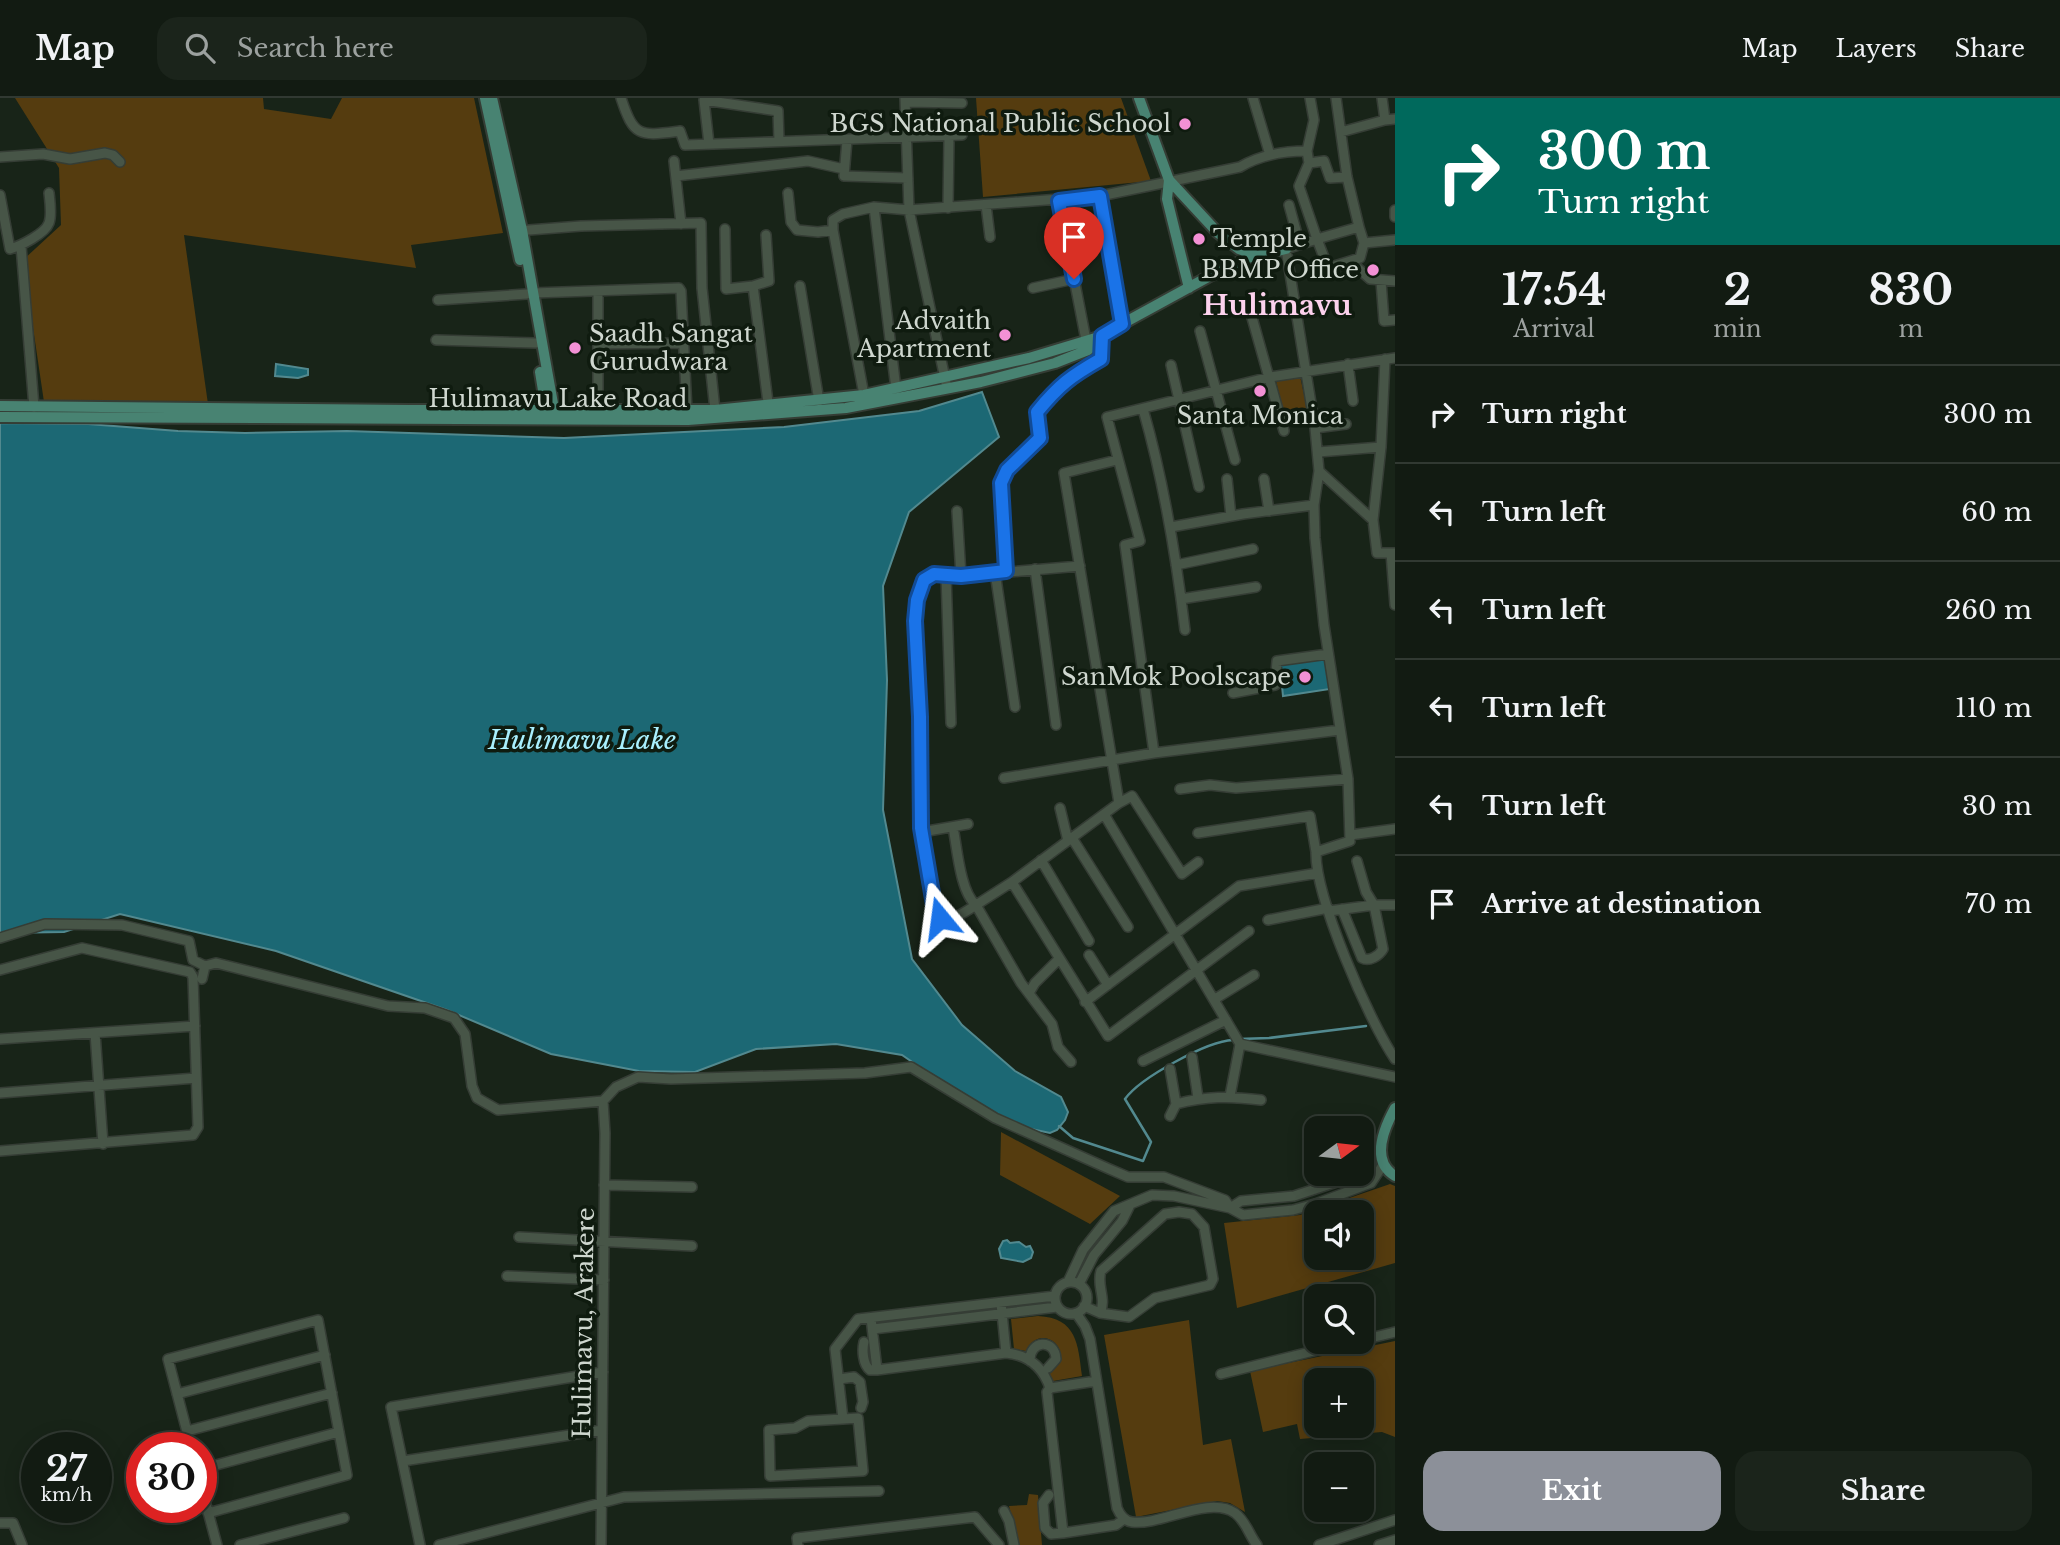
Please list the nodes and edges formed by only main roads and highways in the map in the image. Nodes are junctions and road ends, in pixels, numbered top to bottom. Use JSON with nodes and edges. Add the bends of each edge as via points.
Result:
{"nodes":[{"id":1,"x":485,"y":98,"type":"edge"},
{"id":2,"x":492,"y":98,"type":"edge"},
{"id":3,"x":1139,"y":98,"type":"edge"},
{"id":4,"x":1169,"y":180,"type":"junction"},
{"id":5,"x":518,"y":231,"type":"junction"},
{"id":6,"x":1286,"y":249,"type":"road end"},
{"id":7,"x":1256,"y":256,"type":"junction"},
{"id":8,"x":1189,"y":288,"type":"junction"},
{"id":9,"x":530,"y":293,"type":"junction"},
{"id":10,"x":1102,"y":336,"type":"junction"},
{"id":11,"x":946,"y":383,"type":"junction"},
{"id":12,"x":0,"y":406,"type":"edge"},
{"id":13,"x":769,"y":410,"type":"junction"},
{"id":14,"x":551,"y":416,"type":"junction"},
{"id":15,"x":0,"y":417,"type":"edge"},
{"id":16,"x":1395,"y":1108,"type":"edge"},
{"id":17,"x":1395,"y":1176,"type":"edge"}],
"edges":[{"from":1,"to":5,"type":"main road"},
{"from":2,"to":5,"type":"main road"},
{"from":3,"to":4,"type":"main road"},
{"from":4,"to":7,"type":"main road","via":[[1218,233]]},
{"from":4,"to":8,"type":"main road","via":[[1167,199]]},
{"from":5,"to":9,"type":"main road"},
{"from":6,"to":7,"type":"main road","name":"Hulimavu Lake Road"},
{"from":7,"to":8,"type":"main road","name":"Hulimavu Lake Road"},
{"from":8,"to":10,"type":"main road","name":"Hulimavu Lake Road"},
{"from":9,"to":14,"type":"main road"},
{"from":9,"to":14,"type":"main road"},
{"from":10,"to":11,"type":"main road","name":"Hulimavu Lake Road"},
{"from":10,"to":11,"type":"main road","name":"Hulimavu Lake Road","via":[[1088,350],[1055,363]]},
{"from":11,"to":13,"type":"main road","name":"Hulimavu Lake Road"},
{"from":11,"to":13,"type":"main road","name":"Hulimavu Lake Road","via":[[846,408]]},
{"from":12,"to":14,"type":"main road","name":"Hulimavu Lake Road"},
{"from":13,"to":14,"type":"main road","name":"Hulimavu Lake Road","via":[[598,411]]},
{"from":13,"to":14,"type":"main road","name":"Hulimavu Lake Road","via":[[688,421]]},
{"from":14,"to":15,"type":"main road","name":"Hulimavu Lake Road"},
{"from":16,"to":17,"type":"main road","via":[[1386,1124],[1380,1169]]}]}
